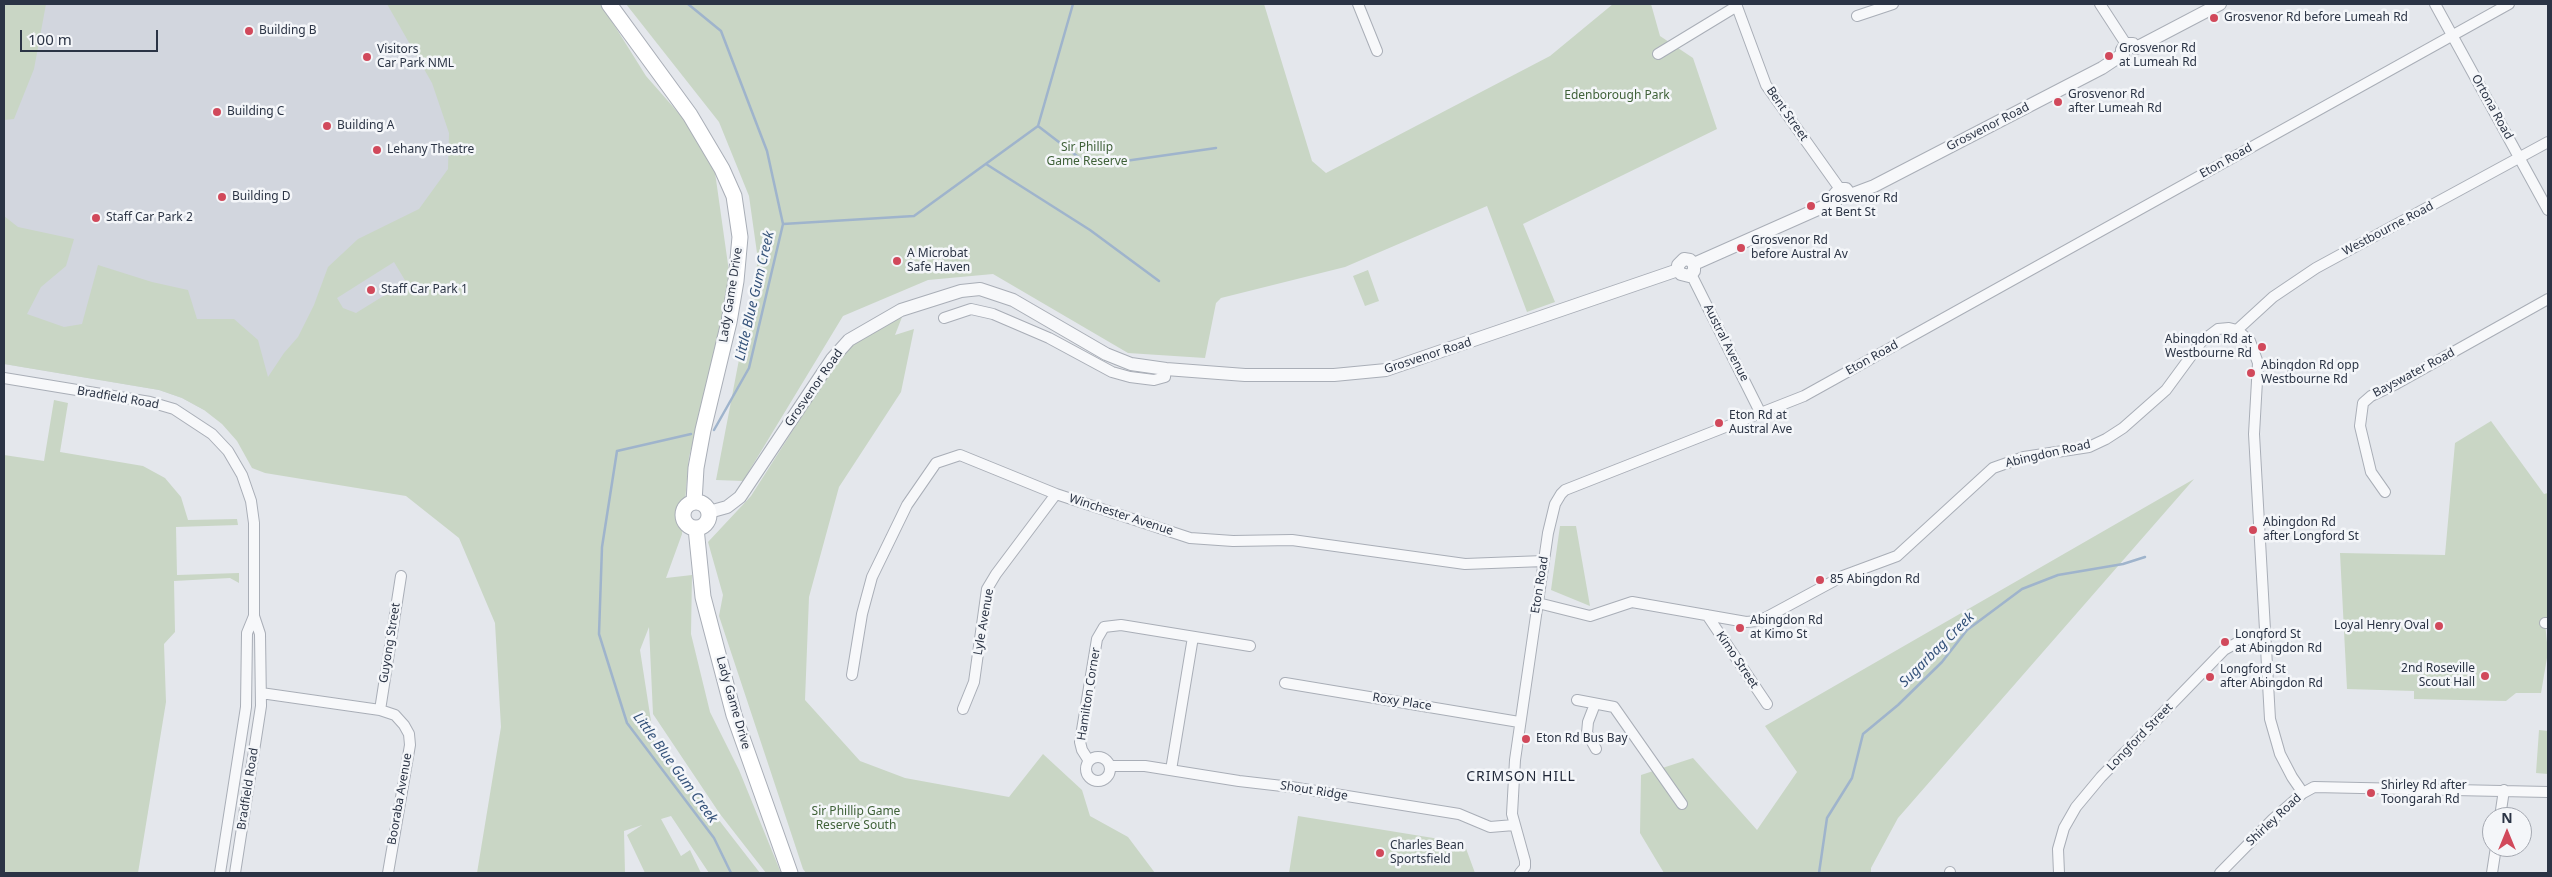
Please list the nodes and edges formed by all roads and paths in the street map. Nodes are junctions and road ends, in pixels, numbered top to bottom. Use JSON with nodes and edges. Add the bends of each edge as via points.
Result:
{"nodes":[{"id":1,"x":609,"y":4,"type":"edge"},
{"id":2,"x":1358,"y":4,"type":"edge"},
{"id":3,"x":1892,"y":4,"type":"edge"},
{"id":4,"x":2100,"y":4,"type":"edge"},
{"id":5,"x":2220,"y":4,"type":"edge"},
{"id":6,"x":2434,"y":4,"type":"edge"},
{"id":7,"x":2509,"y":4,"type":"edge"},
{"id":8,"x":1736,"y":5,"type":"edge"},
{"id":9,"x":1857,"y":16,"type":"dead end"},
{"id":10,"x":2452,"y":35,"type":"junction"},
{"id":11,"x":2128,"y":49,"type":"junction"},
{"id":12,"x":1377,"y":52,"type":"dead end"},
{"id":13,"x":1658,"y":54,"type":"dead end"},
{"id":14,"x":2548,"y":142,"type":"edge"},
{"id":15,"x":2520,"y":158,"type":"junction"},
{"id":16,"x":1842,"y":195,"type":"junction"},
{"id":17,"x":2548,"y":210,"type":"edge"},
{"id":18,"x":1693,"y":269,"type":"junction"},
{"id":19,"x":2548,"y":299,"type":"edge"},
{"id":20,"x":944,"y":318,"type":"dead end"},
{"id":21,"x":2238,"y":330,"type":"junction"},
{"id":22,"x":1166,"y":369,"type":"junction"},
{"id":23,"x":4,"y":378,"type":"edge"},
{"id":24,"x":1760,"y":412,"type":"junction"},
{"id":25,"x":2385,"y":492,"type":"dead end"},
{"id":26,"x":1056,"y":494,"type":"junction"},
{"id":27,"x":694,"y":502,"type":"junction"},
{"id":28,"x":709,"y":512,"type":"junction"},
{"id":29,"x":696,"y":528,"type":"junction"},
{"id":30,"x":1544,"y":561,"type":"junction"},
{"id":31,"x":401,"y":576,"type":"dead end"},
{"id":32,"x":1538,"y":603,"type":"junction"},
{"id":33,"x":1707,"y":615,"type":"junction"},
{"id":34,"x":254,"y":616,"type":"junction"},
{"id":35,"x":1193,"y":637,"type":"junction"},
{"id":36,"x":2266,"y":638,"type":"junction"},
{"id":37,"x":1250,"y":646,"type":"dead end"},
{"id":38,"x":852,"y":675,"type":"dead end"},
{"id":39,"x":1285,"y":683,"type":"dead end"},
{"id":40,"x":262,"y":693,"type":"junction"},
{"id":41,"x":1577,"y":700,"type":"dead end"},
{"id":42,"x":1595,"y":704,"type":"junction"},
{"id":43,"x":1767,"y":704,"type":"dead end"},
{"id":44,"x":963,"y":709,"type":"dead end"},
{"id":45,"x":380,"y":710,"type":"junction"},
{"id":46,"x":1519,"y":722,"type":"junction"},
{"id":47,"x":1596,"y":749,"type":"dead end"},
{"id":48,"x":1089,"y":761,"type":"junction"},
{"id":49,"x":1110,"y":766,"type":"junction"},
{"id":50,"x":1171,"y":770,"type":"junction"},
{"id":51,"x":2504,"y":790,"type":"junction"},
{"id":52,"x":2548,"y":792,"type":"edge"},
{"id":53,"x":2303,"y":793,"type":"junction"},
{"id":54,"x":1682,"y":804,"type":"dead end"},
{"id":55,"x":2501,"y":807,"type":"edge"},
{"id":56,"x":1514,"y":825,"type":"junction"},
{"id":57,"x":2494,"y":857,"type":"edge"},
{"id":58,"x":220,"y":873,"type":"edge"},
{"id":59,"x":235,"y":873,"type":"edge"},
{"id":60,"x":388,"y":873,"type":"edge"},
{"id":61,"x":790,"y":873,"type":"edge"},
{"id":62,"x":1520,"y":873,"type":"edge"},
{"id":63,"x":2059,"y":873,"type":"edge"},
{"id":64,"x":2220,"y":873,"type":"edge"},
{"id":65,"x":2492,"y":873,"type":"edge"}],
"edges":[{"from":1,"to":27,"type":"main road","name":"Lady Game Drive","via":[[690,115],[734,196],[740,238],[736,281],[703,430]]},
{"from":2,"to":12,"type":"street"},
{"from":3,"to":9,"type":"street"},
{"from":4,"to":11,"type":"street"},
{"from":5,"to":11,"type":"street","name":"Grosvenor Road"},
{"from":6,"to":10,"type":"street","name":"Ortona Road"},
{"from":7,"to":10,"type":"street","name":"Eton Road"},
{"from":8,"to":13,"type":"street"},
{"from":8,"to":16,"type":"street","name":"Bent Street","via":[[1766,86]]},
{"from":10,"to":15,"type":"street","name":"Ortona Road"},
{"from":10,"to":24,"type":"street","name":"Eton Road","via":[[1804,396]]},
{"from":11,"to":16,"type":"street","name":"Grosvenor Road","via":[[2085,77],[1874,186]]},
{"from":14,"to":15,"type":"street","name":"Westbourne Road"},
{"from":15,"to":17,"type":"street","name":"Ortona Road"},
{"from":15,"to":21,"type":"street","name":"Westbourne Road","via":[[2316,268],[2273,297]]},
{"from":16,"to":18,"type":"street","name":"Grosvenor Road"},
{"from":18,"to":22,"type":"street","name":"Grosvenor Road","via":[[1684,259],[1678,270],[1386,370],[1334,375],[1255,375]]},
{"from":18,"to":24,"type":"street","name":"Austral Avenue"},
{"from":19,"to":25,"type":"street","name":"Bayswater Road","via":[[2370,396],[2363,403],[2360,426],[2370,472]]},
{"from":20,"to":22,"type":"street","via":[[971,309],[993,314],[1049,338],[1112,372],[1130,377],[1154,380],[1165,377]]},
{"from":21,"to":33,"type":"street","name":"Abingdon Road","via":[[2229,328],[2210,333],[2166,390],[2106,439],[2089,446],[2024,457],[1993,468],[1897,556],[1844,576],[1757,621]]},
{"from":21,"to":36,"type":"street","via":[[2250,341],[2258,363],[2254,434]]},
{"from":22,"to":28,"type":"street","name":"Grosvenor Road","via":[[1131,364],[1112,356],[997,292],[980,289],[961,291],[923,302],[882,319],[849,340],[832,359],[740,497]]},
{"from":23,"to":34,"type":"street","name":"Bradfield Road","via":[[166,406],[194,420],[212,434],[233,459],[251,501]]},
{"from":24,"to":30,"type":"street","name":"Eton Road","via":[[1565,490],[1555,504]]},
{"from":26,"to":30,"type":"street","name":"Winchester Avenue","via":[[1190,538],[1292,540],[1465,564]]},
{"from":26,"to":38,"type":"street","name":"Winchester Avenue","via":[[960,455],[936,463],[907,504],[872,577]]},
{"from":26,"to":44,"type":"street","name":"Lyle Avenue","via":[[987,589],[974,682]]},
{"from":27,"to":28,"type":"main road","via":[[705,506]]},
{"from":27,"to":29,"type":"main road","via":[[683,514],[685,522]]},
{"from":28,"to":29,"type":"main road","via":[[706,523]]},
{"from":29,"to":61,"type":"main road","name":"Lady Game Drive","via":[[703,597],[734,715]]},
{"from":30,"to":32,"type":"street","name":"Eton Road"},
{"from":31,"to":45,"type":"street","name":"Guyong Street"},
{"from":32,"to":33,"type":"street","name":"Abingdon Road","via":[[1590,616],[1632,602]]},
{"from":32,"to":46,"type":"street","name":"Eton Road"},
{"from":33,"to":43,"type":"street","name":"Kimo Street"},
{"from":34,"to":40,"type":"street","name":"Bradfield Road","via":[[260,634]]},
{"from":34,"to":58,"type":"street","name":"Bradfield Road","via":[[247,633],[246,707]]},
{"from":35,"to":37,"type":"street","name":"Hamilton Corner"},
{"from":35,"to":48,"type":"street","name":"Hamilton Corner","via":[[1115,624],[1100,630],[1080,742]]},
{"from":35,"to":50,"type":"street"},
{"from":36,"to":53,"type":"street","via":[[2272,730],[2287,769]]},
{"from":36,"to":63,"type":"street","name":"Longford Street","via":[[2242,640],[2224,650],[2101,777],[2076,806],[2064,828],[2058,849]]},
{"from":39,"to":46,"type":"street","name":"Roxy Place"},
{"from":40,"to":45,"type":"street","name":"Booraba Avenue"},
{"from":40,"to":59,"type":"street","name":"Bradfield Road"},
{"from":41,"to":42,"type":"street"},
{"from":42,"to":47,"type":"street","via":[[1587,733]]},
{"from":42,"to":54,"type":"street","via":[[1614,707]]},
{"from":45,"to":60,"type":"street","name":"Booraba Avenue","via":[[395,715],[404,725],[410,745]]},
{"from":46,"to":56,"type":"street","name":"Eton Road","via":[[1512,789]]},
{"from":48,"to":49,"type":"street","via":[[1100,757]]},
{"from":48,"to":49,"type":"street","via":[[1086,772],[1094,781],[1106,779]]},
{"from":49,"to":50,"type":"street","name":"Shout Ridge"},
{"from":50,"to":56,"type":"street","name":"Shout Ridge","via":[[1456,813],[1490,827]]},
{"from":51,"to":52,"type":"street","name":"Shirley Road"},
{"from":51,"to":53,"type":"street","name":"Shirley Road","via":[[2326,786],[2313,787]]},
{"from":51,"to":55,"type":"street"},
{"from":53,"to":64,"type":"street","name":"Shirley Road"},
{"from":56,"to":62,"type":"street","name":"Eton Road","via":[[1526,861]]},
{"from":57,"to":65,"type":"street"}]}
